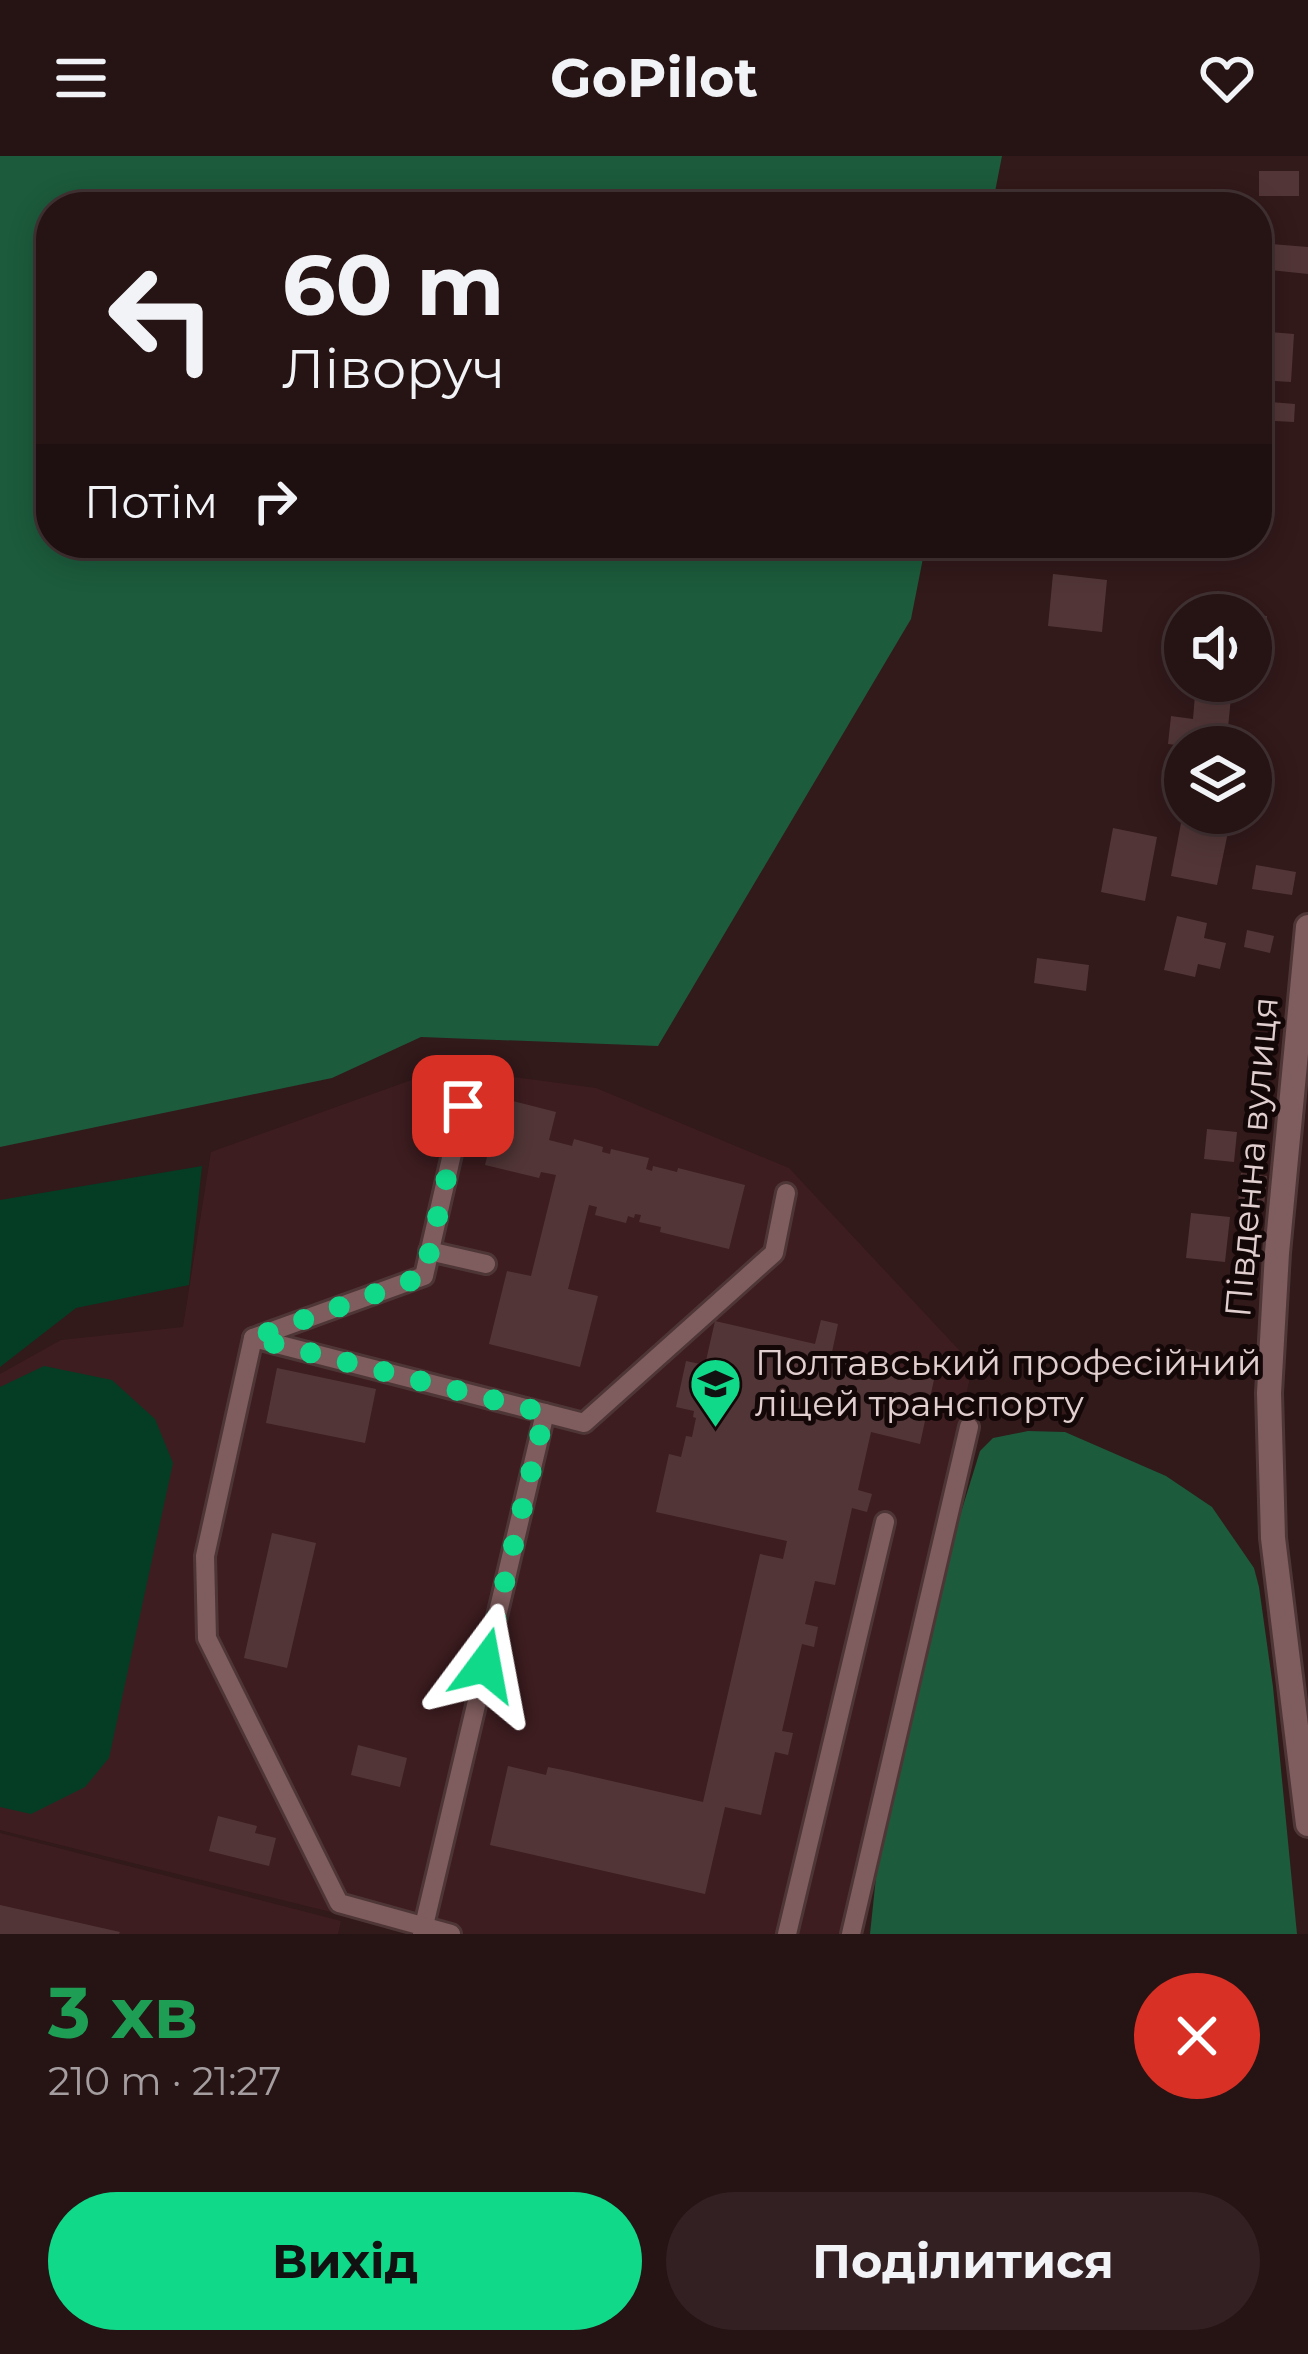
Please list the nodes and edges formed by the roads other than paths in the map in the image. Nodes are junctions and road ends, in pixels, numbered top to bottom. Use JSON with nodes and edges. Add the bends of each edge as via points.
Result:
{"nodes":[{"id":1,"x":1308,"y":927,"type":"edge"},
{"id":2,"x":463,"y":1106,"type":"dead end"},
{"id":3,"x":787,"y":1193,"type":"dead end"},
{"id":4,"x":429,"y":1251,"type":"junction"},
{"id":5,"x":486,"y":1264,"type":"dead end"},
{"id":6,"x":253,"y":1338,"type":"junction"},
{"id":7,"x":545,"y":1413,"type":"junction"},
{"id":8,"x":968,"y":1427,"type":"dead end"},
{"id":9,"x":885,"y":1522,"type":"dead end"},
{"id":10,"x":1308,"y":1824,"type":"edge"},
{"id":11,"x":423,"y":1931,"type":"edge"},
{"id":12,"x":451,"y":1934,"type":"edge"},
{"id":13,"x":787,"y":1934,"type":"edge"},
{"id":14,"x":851,"y":1934,"type":"edge"}],
"edges":[{"from":1,"to":10,"type":"street","name":"Південна вулиця","via":[[1269,1393],[1273,1538]]},
{"from":2,"to":4,"type":"lane"},
{"from":3,"to":7,"type":"lane","via":[[774,1253],[584,1423]]},
{"from":4,"to":5,"type":"lane"},
{"from":4,"to":6,"type":"lane","via":[[424,1276]]},
{"from":6,"to":7,"type":"lane"},
{"from":6,"to":11,"type":"lane","via":[[205,1556],[207,1638],[339,1903]]},
{"from":7,"to":11,"type":"lane"},
{"from":8,"to":14,"type":"lane"},
{"from":9,"to":13,"type":"lane"},
{"from":11,"to":12,"type":"lane"}]}
